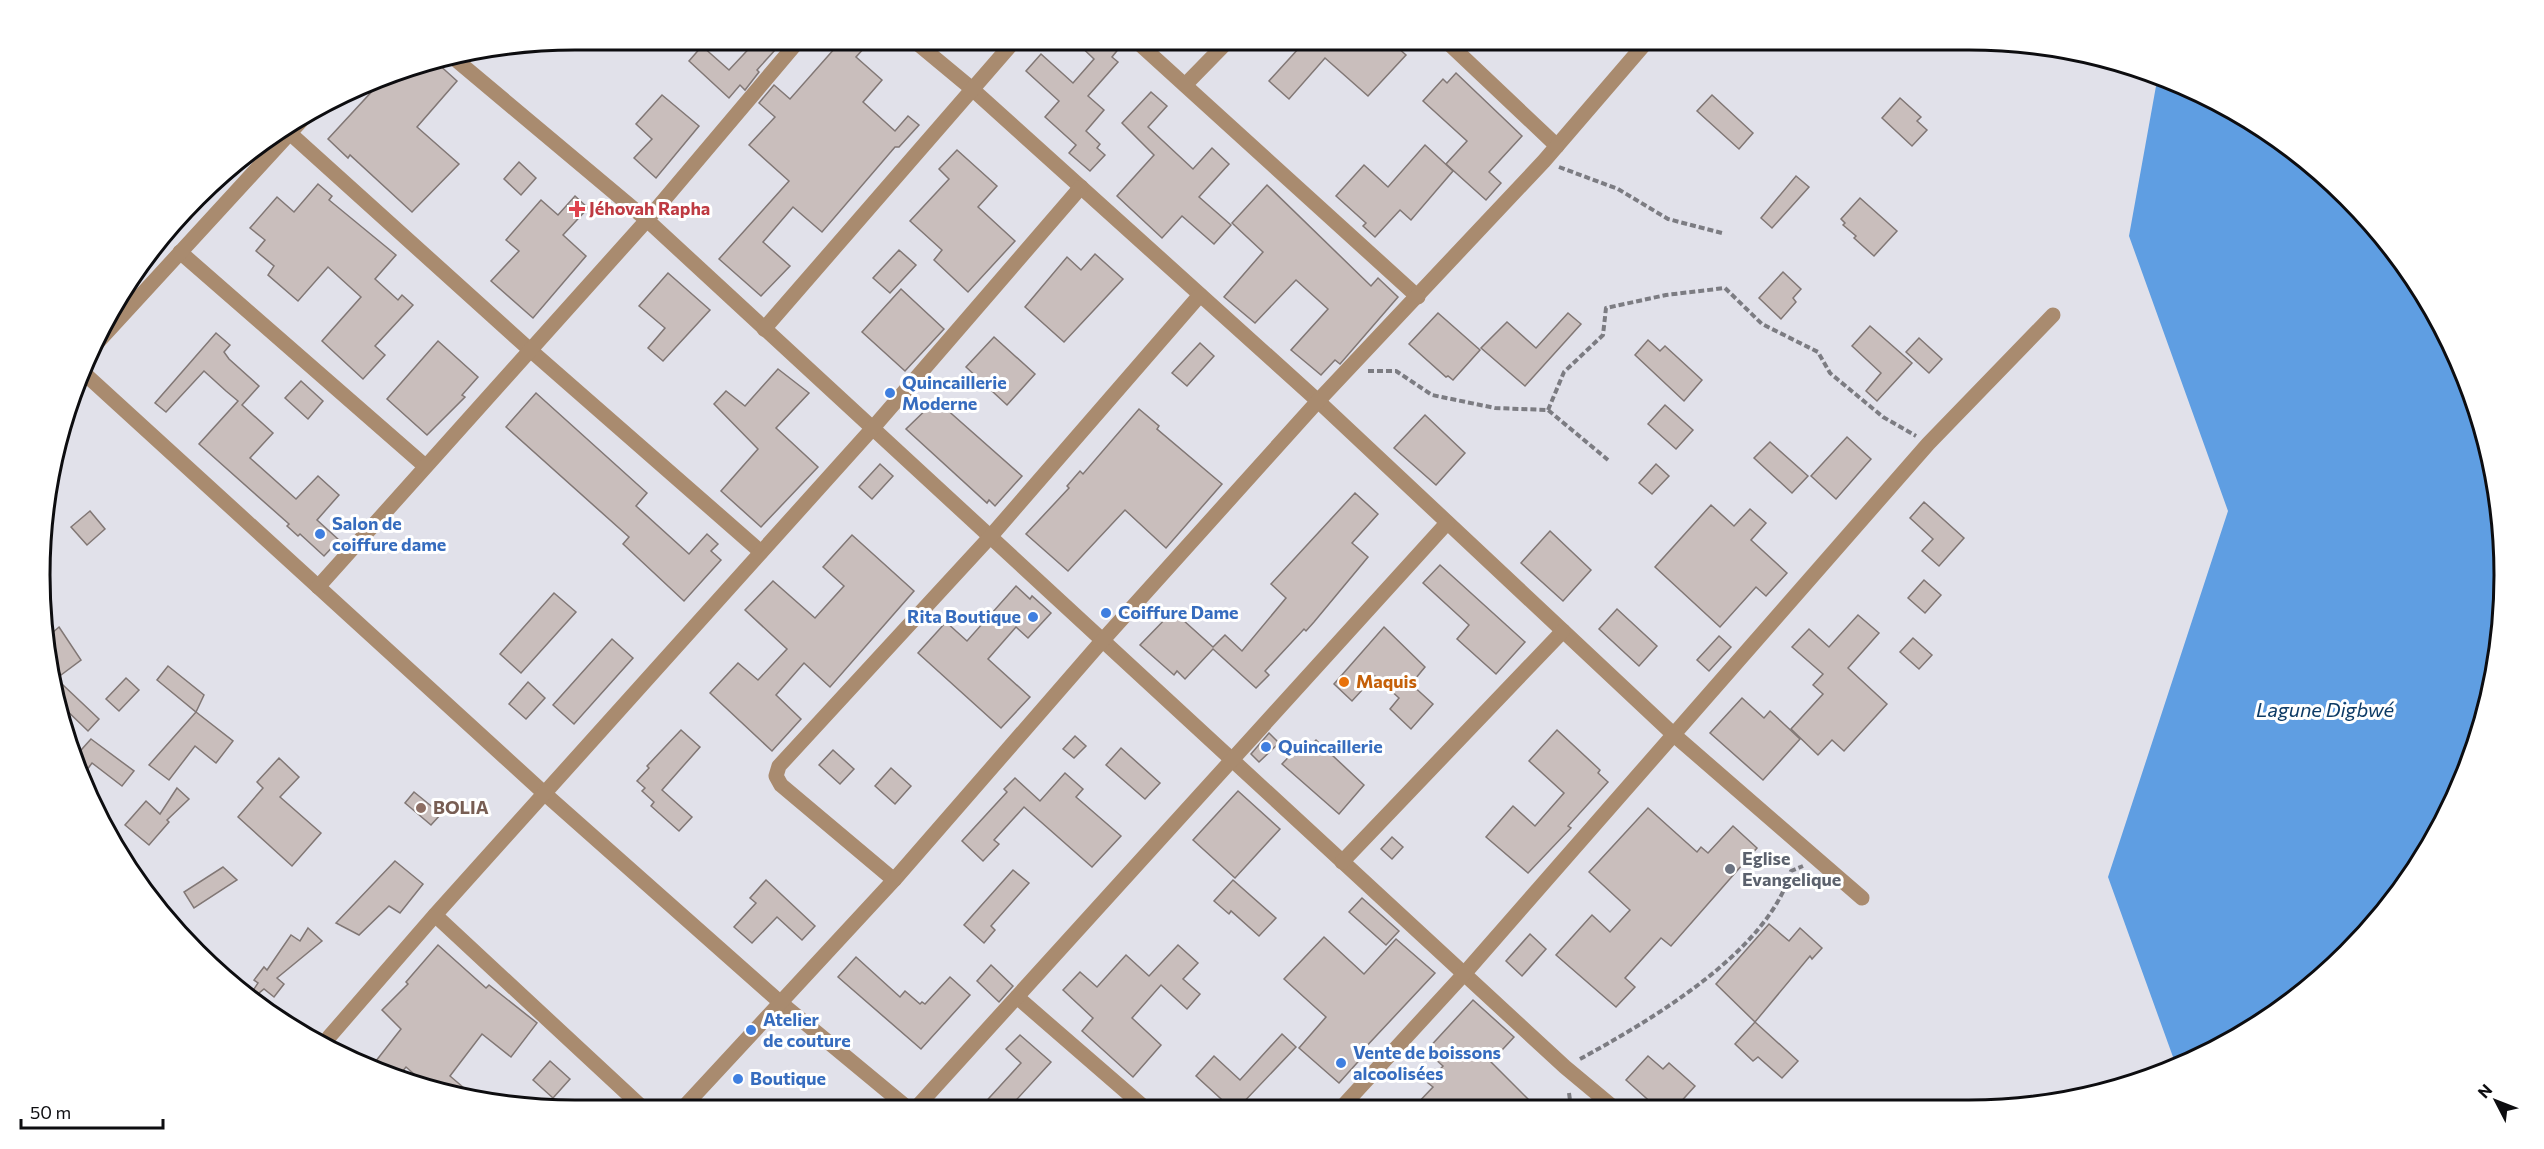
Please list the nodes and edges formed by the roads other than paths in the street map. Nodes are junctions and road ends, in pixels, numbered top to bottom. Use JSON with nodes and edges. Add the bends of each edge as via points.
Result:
{"nodes":[{"id":1,"x":791,"y":50,"type":"edge"},
{"id":2,"x":925,"y":50,"type":"edge"},
{"id":3,"x":1006,"y":50,"type":"edge"},
{"id":4,"x":1146,"y":50,"type":"edge"},
{"id":5,"x":1219,"y":50,"type":"edge"},
{"id":6,"x":1456,"y":50,"type":"edge"},
{"id":7,"x":1640,"y":50,"type":"edge"},
{"id":8,"x":459,"y":63,"type":"edge"},
{"id":9,"x":1185,"y":86,"type":"junction"},
{"id":10,"x":971,"y":88,"type":"junction"},
{"id":11,"x":290,"y":134,"type":"edge"},
{"id":12,"x":273,"y":145,"type":"edge"},
{"id":13,"x":1557,"y":146,"type":"junction"},
{"id":14,"x":1081,"y":187,"type":"junction"},
{"id":15,"x":647,"y":220,"type":"junction"},
{"id":16,"x":180,"y":252,"type":"junction"},
{"id":17,"x":1200,"y":295,"type":"junction"},
{"id":18,"x":1418,"y":297,"type":"junction"},
{"id":19,"x":2053,"y":315,"type":"dead end"},
{"id":20,"x":113,"y":326,"type":"edge"},
{"id":21,"x":764,"y":329,"type":"junction"},
{"id":22,"x":529,"y":350,"type":"junction"},
{"id":23,"x":88,"y":376,"type":"edge"},
{"id":24,"x":1318,"y":401,"type":"junction"},
{"id":25,"x":872,"y":429,"type":"junction"},
{"id":26,"x":425,"y":466,"type":"junction"},
{"id":27,"x":1448,"y":523,"type":"junction"},
{"id":28,"x":990,"y":537,"type":"junction"},
{"id":29,"x":761,"y":552,"type":"junction"},
{"id":30,"x":318,"y":587,"type":"junction"},
{"id":31,"x":1563,"y":631,"type":"junction"},
{"id":32,"x":1102,"y":641,"type":"junction"},
{"id":33,"x":1673,"y":734,"type":"junction"},
{"id":34,"x":1231,"y":759,"type":"junction"},
{"id":35,"x":544,"y":793,"type":"junction"},
{"id":36,"x":1342,"y":862,"type":"junction"},
{"id":37,"x":894,"y":880,"type":"junction"},
{"id":38,"x":1862,"y":898,"type":"dead end"},
{"id":39,"x":435,"y":915,"type":"junction"},
{"id":40,"x":1464,"y":974,"type":"junction"},
{"id":41,"x":1017,"y":996,"type":"junction"},
{"id":42,"x":781,"y":1004,"type":"junction"},
{"id":43,"x":329,"y":1037,"type":"dead end"},
{"id":44,"x":634,"y":1100,"type":"edge"},
{"id":45,"x":690,"y":1100,"type":"edge"},
{"id":46,"x":898,"y":1100,"type":"edge"},
{"id":47,"x":923,"y":1100,"type":"edge"},
{"id":48,"x":1136,"y":1100,"type":"edge"},
{"id":49,"x":1348,"y":1100,"type":"edge"},
{"id":50,"x":1605,"y":1100,"type":"edge"}],
"edges":[{"from":1,"to":15,"type":"street"},
{"from":2,"to":10,"type":"street"},
{"from":3,"to":10,"type":"street"},
{"from":4,"to":9,"type":"street"},
{"from":5,"to":9,"type":"street"},
{"from":6,"to":13,"type":"street"},
{"from":7,"to":13,"type":"street"},
{"from":8,"to":15,"type":"street"},
{"from":9,"to":18,"type":"street"},
{"from":10,"to":14,"type":"street"},
{"from":10,"to":21,"type":"street"},
{"from":11,"to":22,"type":"street"},
{"from":12,"to":16,"type":"street"},
{"from":13,"to":18,"type":"street"},
{"from":14,"to":17,"type":"street"},
{"from":14,"to":25,"type":"street"},
{"from":15,"to":21,"type":"street"},
{"from":15,"to":22,"type":"street"},
{"from":16,"to":20,"type":"street"},
{"from":16,"to":26,"type":"street"},
{"from":17,"to":24,"type":"street"},
{"from":17,"to":28,"type":"street"},
{"from":18,"to":24,"type":"street"},
{"from":19,"to":33,"type":"street","via":[[1928,444]]},
{"from":21,"to":25,"type":"street"},
{"from":22,"to":26,"type":"street"},
{"from":22,"to":29,"type":"street"},
{"from":23,"to":30,"type":"street"},
{"from":24,"to":27,"type":"street"},
{"from":24,"to":32,"type":"street"},
{"from":25,"to":28,"type":"street"},
{"from":25,"to":29,"type":"street"},
{"from":26,"to":30,"type":"street"},
{"from":27,"to":31,"type":"street"},
{"from":27,"to":34,"type":"street"},
{"from":28,"to":32,"type":"street"},
{"from":28,"to":37,"type":"street","via":[[779,766],[776,776],[781,785]]},
{"from":29,"to":35,"type":"street"},
{"from":30,"to":35,"type":"street"},
{"from":31,"to":33,"type":"street"},
{"from":31,"to":36,"type":"street"},
{"from":32,"to":34,"type":"street"},
{"from":32,"to":37,"type":"street"},
{"from":33,"to":38,"type":"street"},
{"from":33,"to":40,"type":"street"},
{"from":34,"to":36,"type":"street"},
{"from":34,"to":41,"type":"street"},
{"from":35,"to":39,"type":"street"},
{"from":35,"to":42,"type":"street"},
{"from":36,"to":40,"type":"street"},
{"from":37,"to":42,"type":"street"},
{"from":39,"to":43,"type":"street"},
{"from":39,"to":44,"type":"street"},
{"from":40,"to":49,"type":"street"},
{"from":40,"to":50,"type":"street"},
{"from":41,"to":47,"type":"street"},
{"from":41,"to":48,"type":"street"},
{"from":42,"to":45,"type":"street"},
{"from":42,"to":46,"type":"street"}]}
